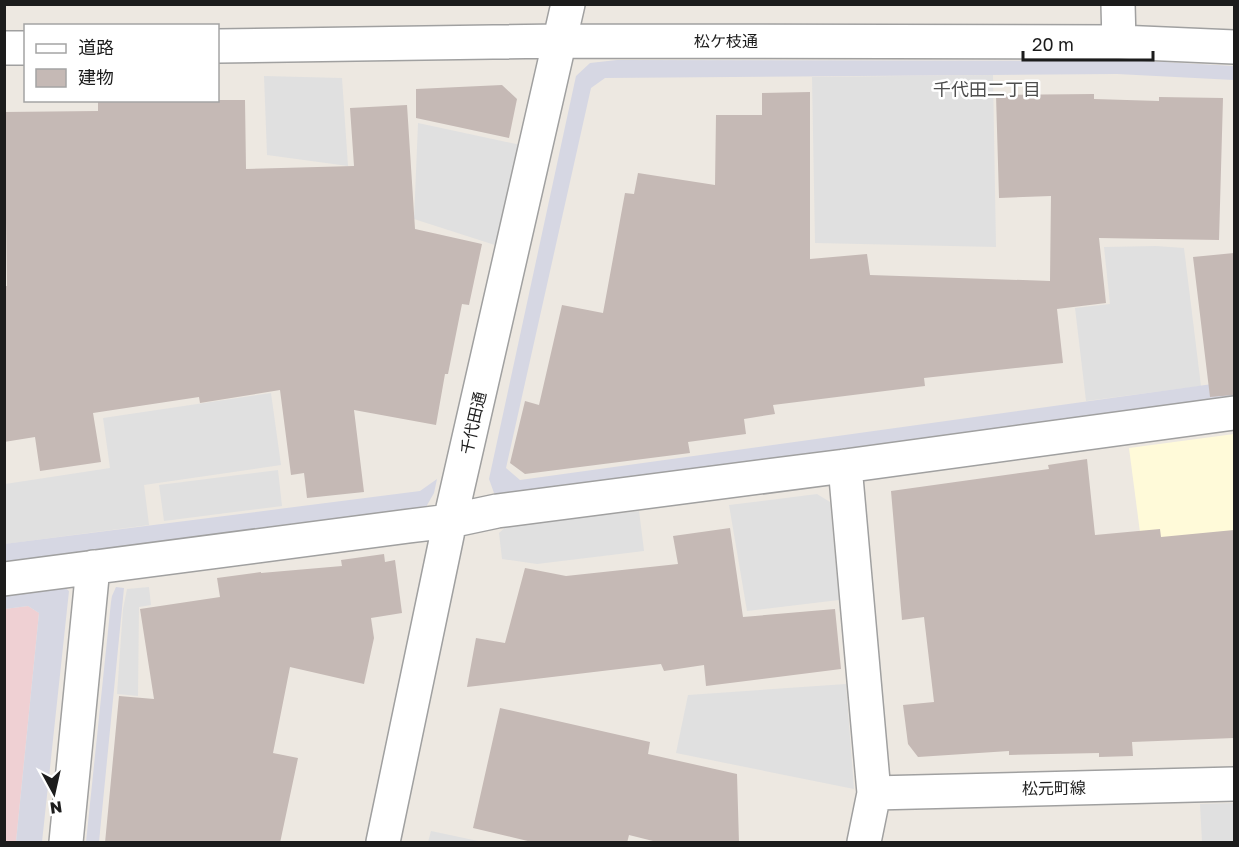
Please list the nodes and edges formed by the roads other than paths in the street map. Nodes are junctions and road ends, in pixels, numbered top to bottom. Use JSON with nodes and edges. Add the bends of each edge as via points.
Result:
{"nodes":[{"id":1,"x":568,"y":4,"type":"edge"},
{"id":2,"x":1118,"y":4,"type":"edge"},
{"id":3,"x":561,"y":41,"type":"junction"},
{"id":4,"x":1119,"y":42,"type":"junction"},
{"id":5,"x":219,"y":46,"type":"edge"},
{"id":6,"x":1234,"y":47,"type":"edge"},
{"id":7,"x":4,"y":48,"type":"edge"},
{"id":8,"x":24,"y":48,"type":"edge"},
{"id":9,"x":1234,"y":413,"type":"edge"},
{"id":10,"x":845,"y":466,"type":"junction"},
{"id":11,"x":450,"y":520,"type":"junction"},
{"id":12,"x":93,"y":567,"type":"junction"},
{"id":13,"x":4,"y":579,"type":"edge"},
{"id":14,"x":1234,"y":784,"type":"edge"},
{"id":15,"x":874,"y":793,"type":"junction"},
{"id":16,"x":66,"y":843,"type":"edge"},
{"id":17,"x":383,"y":843,"type":"edge"},
{"id":18,"x":864,"y":843,"type":"edge"}],
"edges":[{"from":1,"to":3,"type":"street","name":"千代田通"},
{"from":2,"to":4,"type":"street"},
{"from":3,"to":4,"type":"street","name":"松ケ枝通"},
{"from":3,"to":5,"type":"street","name":"松ケ枝通"},
{"from":3,"to":11,"type":"street","name":"千代田通"},
{"from":4,"to":6,"type":"street","name":"松ケ枝通"},
{"from":7,"to":8,"type":"street"},
{"from":9,"to":10,"type":"street"},
{"from":10,"to":11,"type":"street"},
{"from":10,"to":15,"type":"street"},
{"from":11,"to":12,"type":"street"},
{"from":11,"to":17,"type":"street","name":"千代田通"},
{"from":12,"to":13,"type":"street"},
{"from":12,"to":16,"type":"street"},
{"from":14,"to":15,"type":"street","name":"松元町線"},
{"from":15,"to":18,"type":"street"}]}
